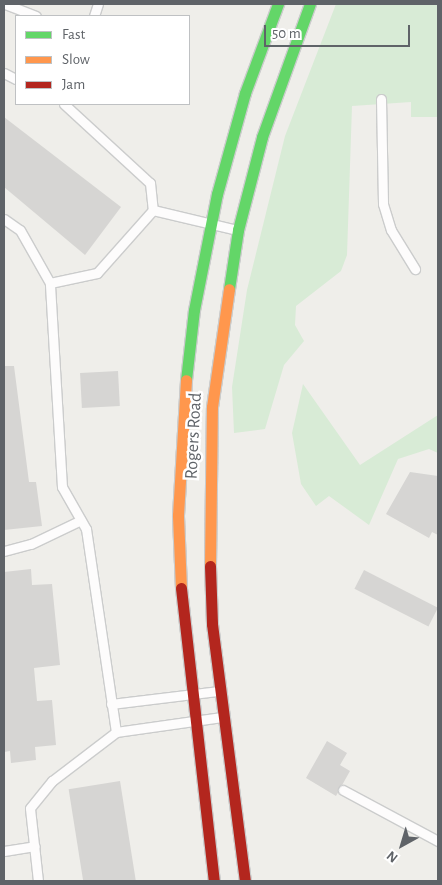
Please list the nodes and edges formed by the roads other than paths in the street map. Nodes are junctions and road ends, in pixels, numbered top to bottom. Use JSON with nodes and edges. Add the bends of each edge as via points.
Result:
{"nodes":[{"id":1,"x":5,"y":4,"type":"edge"},
{"id":2,"x":278,"y":4,"type":"edge"},
{"id":3,"x":310,"y":4,"type":"edge"},
{"id":4,"x":33,"y":15,"type":"edge"},
{"id":5,"x":381,"y":98,"type":"dead end"},
{"id":6,"x":65,"y":105,"type":"edge"},
{"id":7,"x":153,"y":210,"type":"junction"},
{"id":8,"x":4,"y":219,"type":"edge"},
{"id":9,"x":210,"y":224,"type":"junction"},
{"id":10,"x":238,"y":230,"type":"junction"},
{"id":11,"x":415,"y":269,"type":"dead end"},
{"id":12,"x":50,"y":283,"type":"junction"},
{"id":13,"x":81,"y":520,"type":"junction"},
{"id":14,"x":4,"y":551,"type":"edge"},
{"id":15,"x":219,"y":690,"type":"junction"},
{"id":16,"x":190,"y":694,"type":"junction"},
{"id":17,"x":111,"y":704,"type":"junction"},
{"id":18,"x":223,"y":716,"type":"junction"},
{"id":19,"x":193,"y":721,"type":"junction"},
{"id":20,"x":116,"y":732,"type":"junction"},
{"id":21,"x":343,"y":790,"type":"dead end"},
{"id":22,"x":438,"y":841,"type":"edge"},
{"id":23,"x":34,"y":846,"type":"junction"},
{"id":24,"x":4,"y":850,"type":"edge"},
{"id":25,"x":38,"y":881,"type":"edge"},
{"id":26,"x":214,"y":881,"type":"edge"},
{"id":27,"x":245,"y":881,"type":"edge"}],
"edges":[{"from":1,"to":4,"type":"lane"},
{"from":2,"to":9,"type":"main road","name":"Rogers Road","via":[[237,118]]},
{"from":3,"to":10,"type":"main road","name":"Rogers Road","via":[[265,130]]},
{"from":5,"to":11,"type":"lane","via":[[383,204],[391,230]]},
{"from":6,"to":7,"type":"lane","via":[[150,183]]},
{"from":7,"to":9,"type":"lane"},
{"from":7,"to":12,"type":"lane","via":[[98,273]]},
{"from":8,"to":12,"type":"lane","via":[[20,230]]},
{"from":9,"to":10,"type":"lane"},
{"from":9,"to":16,"type":"main road","name":"Rogers Road","via":[[189,346],[178,487]]},
{"from":10,"to":15,"type":"main road","name":"Rogers Road","via":[[220,332],[209,458],[208,554]]},
{"from":12,"to":13,"type":"lane","via":[[62,487]]},
{"from":13,"to":14,"type":"lane","via":[[31,544]]},
{"from":13,"to":17,"type":"lane","via":[[86,529]]},
{"from":15,"to":16,"type":"lane"},
{"from":15,"to":18,"type":"main road","name":"Rogers Road"},
{"from":16,"to":17,"type":"lane"},
{"from":16,"to":19,"type":"main road","name":"Rogers Road"},
{"from":17,"to":20,"type":"lane"},
{"from":18,"to":19,"type":"lane"},
{"from":18,"to":27,"type":"main road","name":"Rogers Road"},
{"from":19,"to":20,"type":"lane"},
{"from":19,"to":26,"type":"main road","name":"Rogers Road"},
{"from":20,"to":23,"type":"lane","via":[[52,781],[30,808]]},
{"from":21,"to":22,"type":"lane"},
{"from":23,"to":24,"type":"lane"},
{"from":23,"to":25,"type":"lane"}]}
